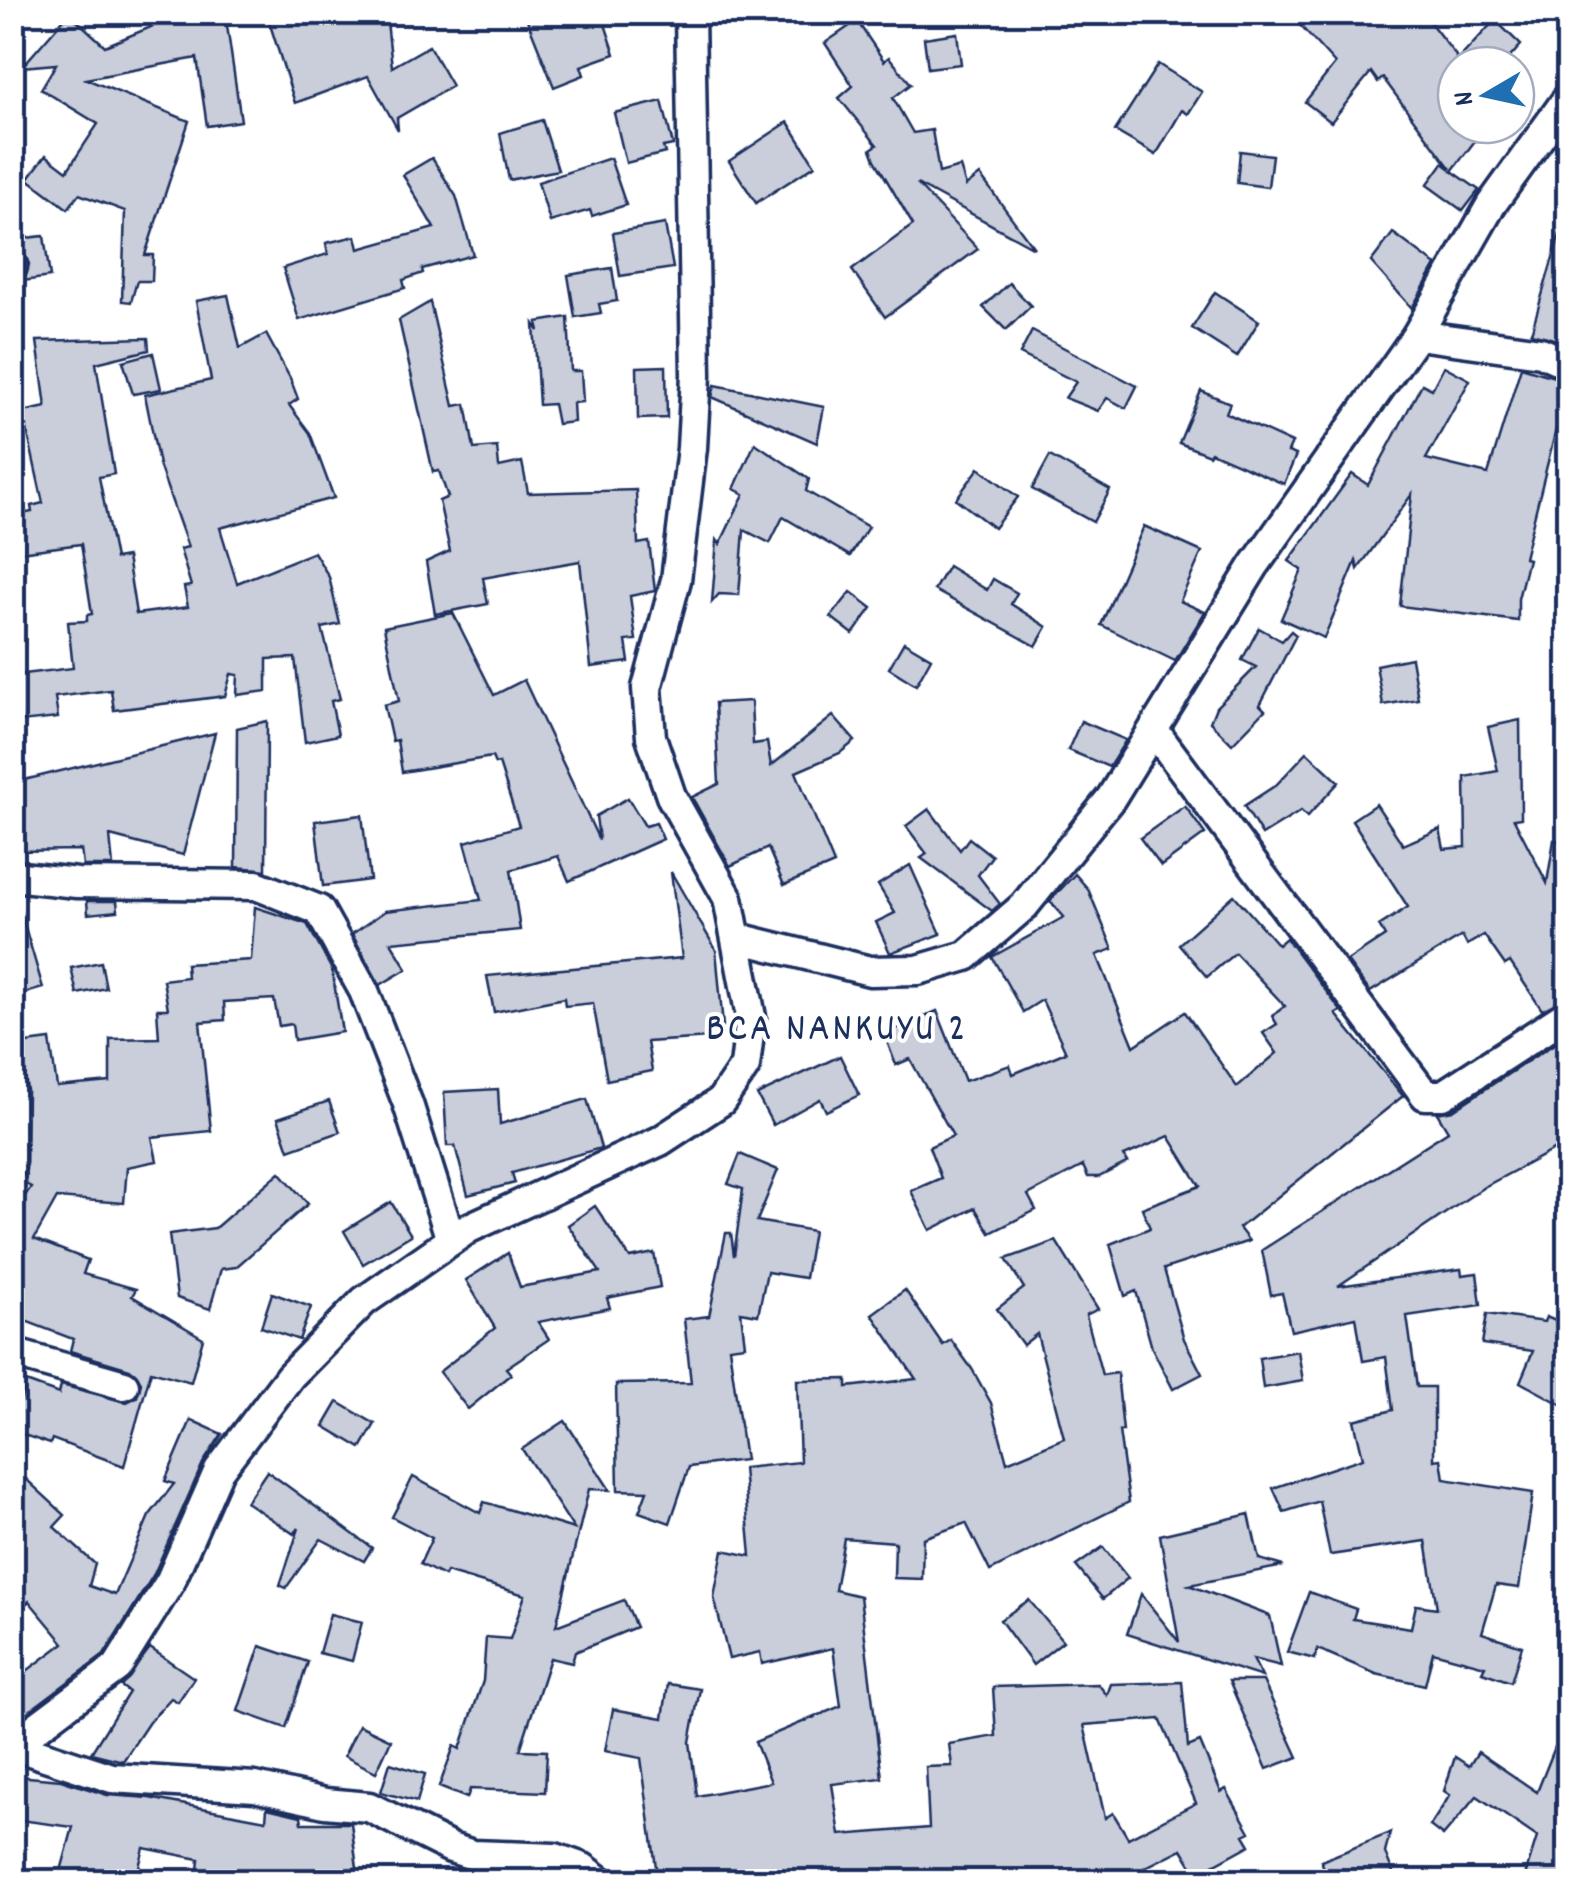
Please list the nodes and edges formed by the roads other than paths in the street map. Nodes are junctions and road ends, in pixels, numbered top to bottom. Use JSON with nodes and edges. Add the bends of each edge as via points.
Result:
{"nodes":[{"id":1,"x":690,"y":12,"type":"edge"},
{"id":2,"x":1568,"y":98,"type":"edge"},
{"id":3,"x":1417,"y":335,"type":"junction"},
{"id":4,"x":1568,"y":364,"type":"edge"},
{"id":5,"x":1155,"y":732,"type":"junction"},
{"id":6,"x":12,"y":876,"type":"edge"},
{"id":7,"x":738,"y":938,"type":"junction"},
{"id":8,"x":1568,"y":1014,"type":"edge"},
{"id":9,"x":451,"y":1240,"type":"junction"},
{"id":10,"x":12,"y":1352,"type":"edge"},
{"id":11,"x":124,"y":1385,"type":"dead end"},
{"id":12,"x":602,"y":1882,"type":"edge"}],
"edges":[{"from":1,"to":7,"type":"street","via":[[692,448],[676,580],[647,688],[650,737],[671,796],[728,898]]},
{"from":2,"to":3,"type":"street","via":[[1492,205]]},
{"from":3,"to":4,"type":"street","via":[[1541,352]]},
{"from":3,"to":5,"type":"street","via":[[1254,566]]},
{"from":5,"to":7,"type":"street","via":[[1024,906],[966,956],[918,970],[870,971]]},
{"from":5,"to":8,"type":"street","via":[[1425,1095],[1443,1095]]},
{"from":6,"to":9,"type":"street","via":[[256,885],[319,910],[364,992]]},
{"from":7,"to":9,"type":"street","via":[[750,1017],[745,1066],[721,1101],[660,1140]]},
{"from":9,"to":12,"type":"street","via":[[364,1301],[290,1376],[219,1470],[170,1582],[117,1667],[12,1746],[112,1778],[255,1787],[370,1807],[451,1848],[555,1858]]},
{"from":10,"to":11,"type":"street"}]}
